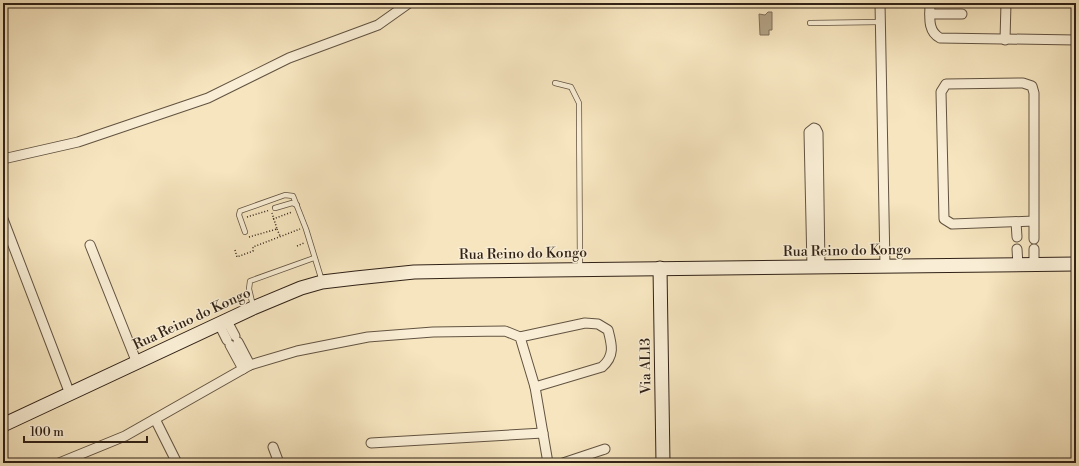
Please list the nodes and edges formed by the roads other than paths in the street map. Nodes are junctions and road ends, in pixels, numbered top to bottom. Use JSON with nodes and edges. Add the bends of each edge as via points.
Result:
{"nodes":[{"id":1,"x":409,"y":3,"type":"edge"},
{"id":2,"x":880,"y":3,"type":"edge"},
{"id":3,"x":930,"y":3,"type":"edge"},
{"id":4,"x":1006,"y":3,"type":"edge"},
{"id":5,"x":930,"y":14,"type":"junction"},
{"id":6,"x":962,"y":14,"type":"dead end"},
{"id":7,"x":881,"y":22,"type":"junction"},
{"id":8,"x":810,"y":23,"type":"dead end"},
{"id":9,"x":1006,"y":40,"type":"junction"},
{"id":10,"x":1076,"y":40,"type":"edge"},
{"id":11,"x":556,"y":83,"type":"dead end"},
{"id":12,"x":3,"y":159,"type":"edge"},
{"id":13,"x":293,"y":196,"type":"junction"},
{"id":14,"x":290,"y":203,"type":"junction"},
{"id":15,"x":298,"y":207,"type":"junction"},
{"id":16,"x":273,"y":209,"type":"road end"},
{"id":17,"x":3,"y":219,"type":"edge"},
{"id":18,"x":1034,"y":221,"type":"junction"},
{"id":19,"x":1016,"y":222,"type":"junction"},
{"id":20,"x":246,"y":232,"type":"road end"},
{"id":21,"x":1017,"y":237,"type":"dead end"},
{"id":22,"x":1034,"y":239,"type":"dead end"},
{"id":23,"x":90,"y":244,"type":"dead end"},
{"id":24,"x":1018,"y":249,"type":"dead end"},
{"id":25,"x":1034,"y":249,"type":"dead end"},
{"id":26,"x":314,"y":258,"type":"junction"},
{"id":27,"x":1076,"y":264,"type":"edge"},
{"id":28,"x":1018,"y":265,"type":"junction"},
{"id":29,"x":1034,"y":265,"type":"junction"},
{"id":30,"x":885,"y":266,"type":"junction"},
{"id":31,"x":816,"y":267,"type":"junction"},
{"id":32,"x":660,"y":268,"type":"junction"},
{"id":33,"x":580,"y":269,"type":"junction"},
{"id":34,"x":322,"y":282,"type":"junction"},
{"id":35,"x":253,"y":308,"type":"junction"},
{"id":36,"x":223,"y":323,"type":"junction"},
{"id":37,"x":520,"y":337,"type":"junction"},
{"id":38,"x":137,"y":363,"type":"junction"},
{"id":39,"x":247,"y":367,"type":"junction"},
{"id":40,"x":535,"y":387,"type":"junction"},
{"id":41,"x":70,"y":394,"type":"junction"},
{"id":42,"x":155,"y":419,"type":"junction"},
{"id":43,"x":3,"y":426,"type":"edge"},
{"id":44,"x":543,"y":433,"type":"junction"},
{"id":45,"x":371,"y":443,"type":"dead end"},
{"id":46,"x":273,"y":447,"type":"dead end"},
{"id":47,"x":605,"y":449,"type":"dead end"},
{"id":48,"x":59,"y":463,"type":"edge"},
{"id":49,"x":177,"y":463,"type":"edge"},
{"id":50,"x":279,"y":463,"type":"edge"},
{"id":51,"x":548,"y":463,"type":"edge"},
{"id":52,"x":563,"y":463,"type":"edge"},
{"id":53,"x":663,"y":463,"type":"edge"}],
"edges":[{"from":1,"to":12,"type":"street","via":[[370,28],[289,58],[208,98],[78,142]]},
{"from":2,"to":7,"type":"street"},
{"from":3,"to":5,"type":"street"},
{"from":4,"to":9,"type":"street"},
{"from":5,"to":6,"type":"street"},
{"from":5,"to":9,"type":"street","via":[[931,29],[940,38]]},
{"from":7,"to":8,"type":"lane"},
{"from":7,"to":30,"type":"street"},
{"from":9,"to":10,"type":"street"},
{"from":11,"to":33,"type":"lane","via":[[570,86],[579,103]]},
{"from":13,"to":14,"type":"lane","via":[[294,200]]},
{"from":13,"to":15,"type":"lane"},
{"from":13,"to":20,"type":"lane","via":[[285,195],[240,211],[239,215]]},
{"from":14,"to":15,"type":"lane"},
{"from":14,"to":16,"type":"lane"},
{"from":15,"to":26,"type":"lane"},
{"from":17,"to":41,"type":"street"},
{"from":18,"to":19,"type":"street"},
{"from":18,"to":19,"type":"street","via":[[1032,86],[1023,83],[946,84],[941,92],[944,219],[952,224]]},
{"from":18,"to":22,"type":"street"},
{"from":19,"to":21,"type":"street"},
{"from":23,"to":38,"type":"street"},
{"from":24,"to":28,"type":"street"},
{"from":25,"to":29,"type":"street"},
{"from":26,"to":34,"type":"lane"},
{"from":26,"to":35,"type":"lane","via":[[250,281]]},
{"from":27,"to":29,"type":"street","name":"Rua Reino do Kongo"},
{"from":28,"to":29,"type":"street","name":"Rua Reino do Kongo"},
{"from":28,"to":30,"type":"street","name":"Rua Reino do Kongo"},
{"from":30,"to":31,"type":"street","name":"Rua Reino do Kongo"},
{"from":31,"to":31,"type":"street","via":[[818,133],[814,128],[809,132]]},
{"from":31,"to":32,"type":"street","name":"Rua Reino do Kongo"},
{"from":32,"to":33,"type":"street","name":"Rua Reino do Kongo"},
{"from":32,"to":53,"type":"street","name":"Via AL13"},
{"from":33,"to":34,"type":"street","name":"Rua Reino do Kongo","via":[[414,272]]},
{"from":34,"to":35,"type":"street","name":"Rua Reino do Kongo"},
{"from":35,"to":36,"type":"street","name":"Rua Reino do Kongo"},
{"from":36,"to":38,"type":"street","name":"Rua Reino do Kongo"},
{"from":36,"to":39,"type":"street"},
{"from":37,"to":39,"type":"street","via":[[505,331],[486,331],[368,337],[297,351]]},
{"from":37,"to":40,"type":"street"},
{"from":37,"to":40,"type":"street","via":[[585,323],[598,324],[608,330],[612,352],[602,367]]},
{"from":38,"to":41,"type":"street","name":"Rua Reino do Kongo"},
{"from":39,"to":42,"type":"street"},
{"from":40,"to":44,"type":"street"},
{"from":41,"to":43,"type":"street","name":"Rua Reino do Kongo"},
{"from":42,"to":48,"type":"street","via":[[125,436]]},
{"from":42,"to":49,"type":"street"},
{"from":44,"to":45,"type":"street"},
{"from":44,"to":51,"type":"street"},
{"from":46,"to":50,"type":"street"},
{"from":47,"to":52,"type":"street"}]}
